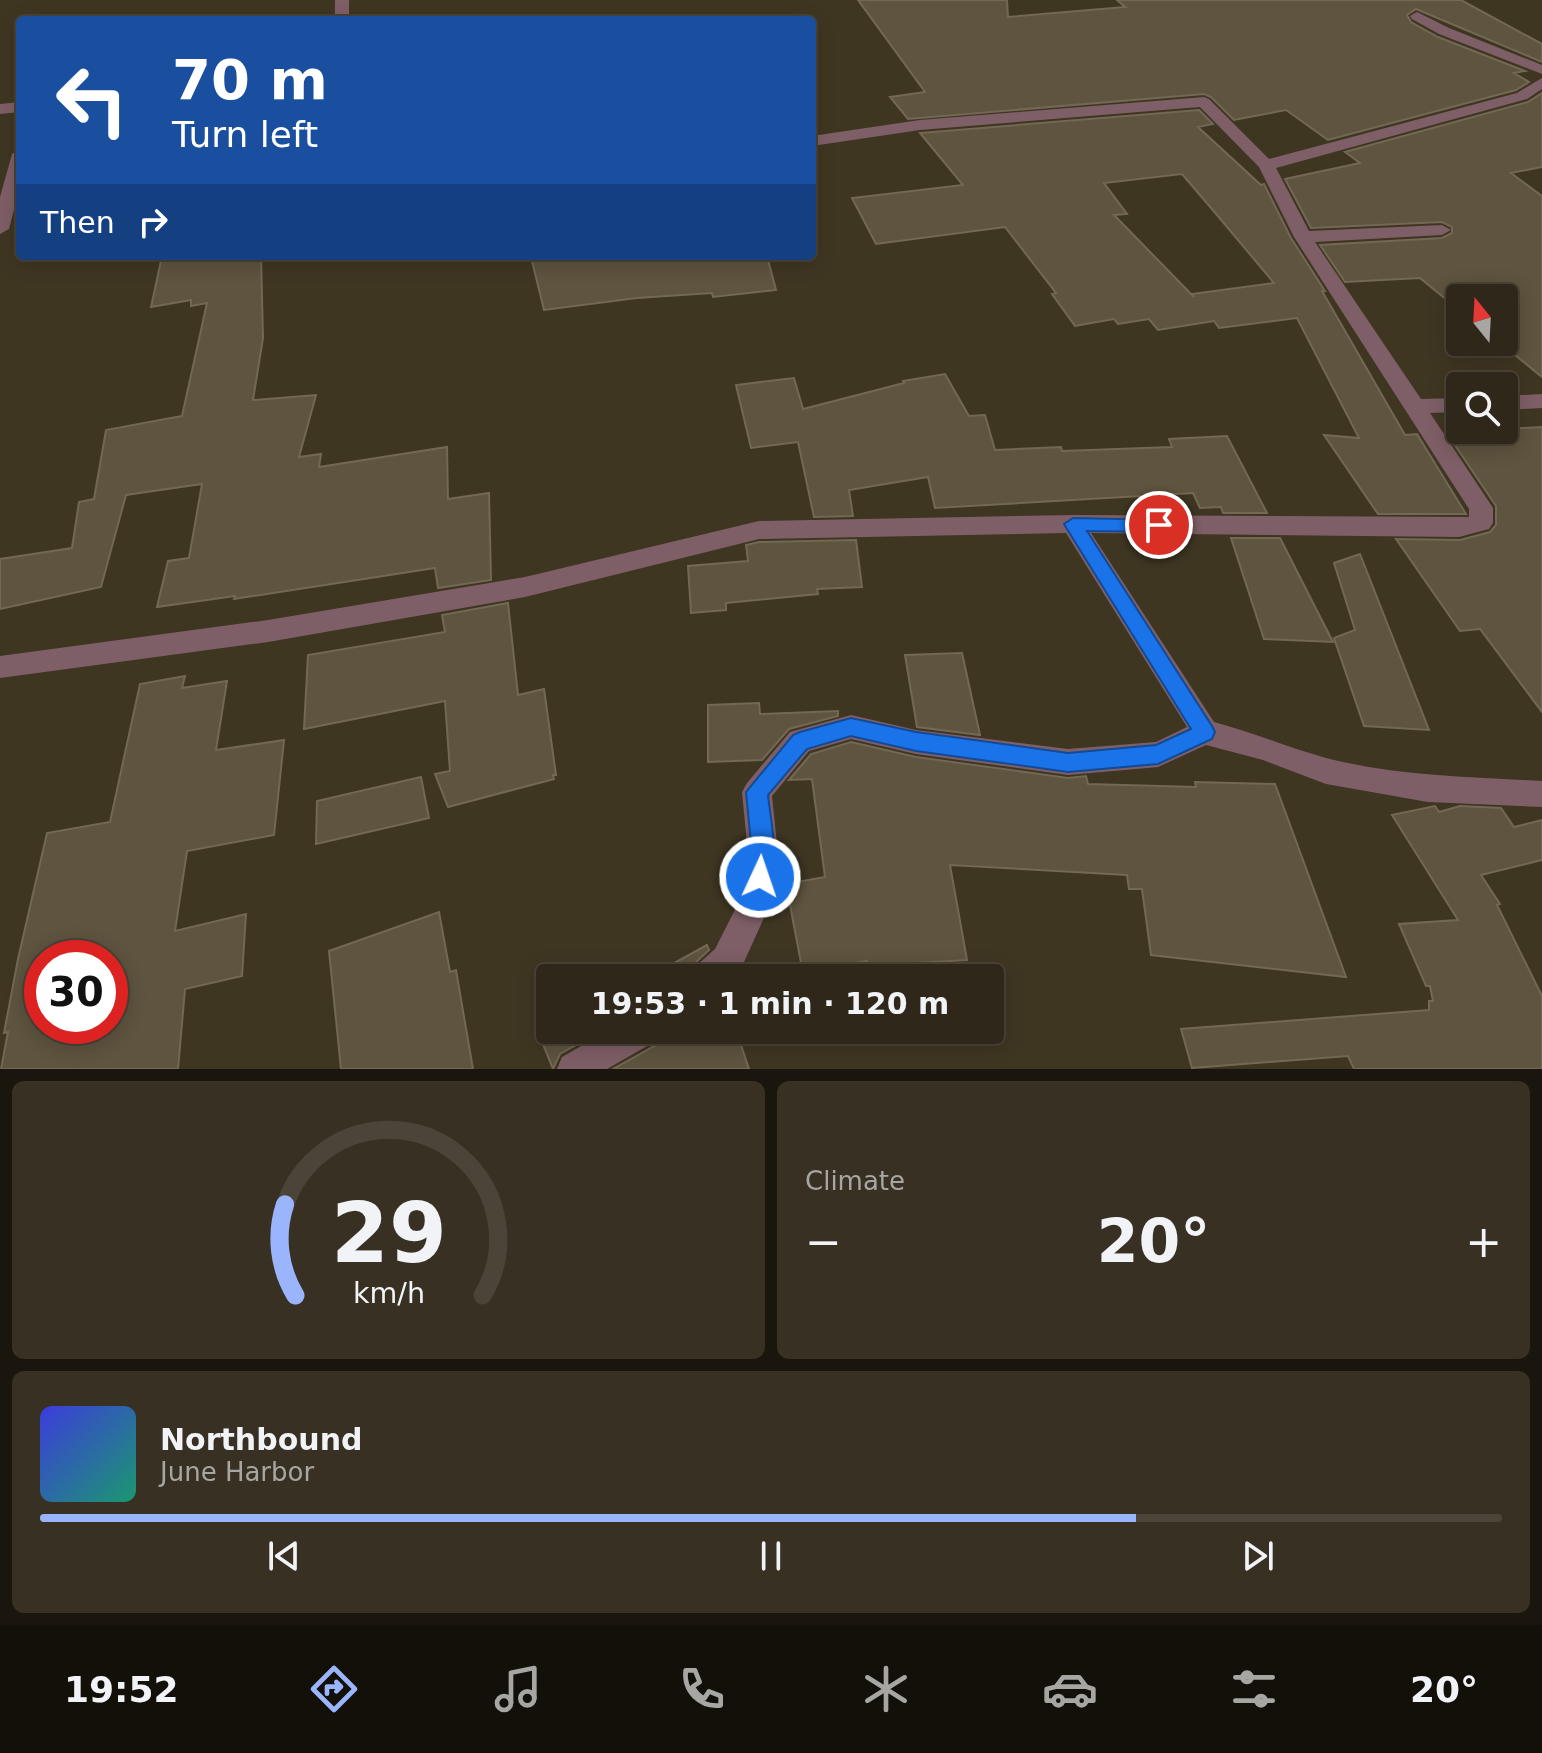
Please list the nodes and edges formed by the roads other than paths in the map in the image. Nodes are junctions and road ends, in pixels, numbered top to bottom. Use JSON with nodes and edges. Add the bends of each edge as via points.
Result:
{"nodes":[{"id":1,"x":1417,"y":16,"type":"dead end"},
{"id":2,"x":1542,"y":70,"type":"edge"},
{"id":3,"x":1542,"y":82,"type":"edge"},
{"id":4,"x":1522,"y":96,"type":"junction"},
{"id":5,"x":1542,"y":109,"type":"edge"},
{"id":6,"x":816,"y":140,"type":"edge"},
{"id":7,"x":1266,"y":165,"type":"junction"},
{"id":8,"x":16,"y":169,"type":"edge"},
{"id":9,"x":0,"y":229,"type":"edge"},
{"id":10,"x":1442,"y":230,"type":"dead end"},
{"id":11,"x":1303,"y":237,"type":"junction"},
{"id":12,"x":1542,"y":401,"type":"edge"},
{"id":13,"x":1518,"y":402,"type":"edge"},
{"id":14,"x":1446,"y":406,"type":"edge"},
{"id":15,"x":1413,"y":407,"type":"junction"},
{"id":16,"x":1073,"y":524,"type":"junction"},
{"id":17,"x":0,"y":667,"type":"edge"},
{"id":18,"x":1205,"y":732,"type":"junction"},
{"id":19,"x":1542,"y":794,"type":"edge"},
{"id":20,"x":724,"y":964,"type":"edge"},
{"id":21,"x":618,"y":1044,"type":"edge"},
{"id":22,"x":574,"y":1069,"type":"edge"}],
"edges":[{"from":1,"to":2,"type":"street"},
{"from":3,"to":4,"type":"street"},
{"from":4,"to":5,"type":"street"},
{"from":4,"to":7,"type":"street"},
{"from":6,"to":7,"type":"street","via":[[920,125],[1204,102]]},
{"from":7,"to":11,"type":"street"},
{"from":8,"to":9,"type":"street"},
{"from":10,"to":11,"type":"street"},
{"from":11,"to":15,"type":"street"},
{"from":12,"to":13,"type":"street"},
{"from":14,"to":15,"type":"street"},
{"from":15,"to":16,"type":"street","via":[[1481,508],[1481,523],[1459,528]]},
{"from":16,"to":17,"type":"street","via":[[759,530],[525,587],[268,631]]},
{"from":16,"to":18,"type":"street"},
{"from":18,"to":19,"type":"street","via":[[1326,771],[1428,789]]},
{"from":18,"to":20,"type":"street","via":[[1158,754],[1068,762],[916,742],[851,727],[800,741],[757,792],[763,854],[756,900]]},
{"from":21,"to":22,"type":"street"}]}
